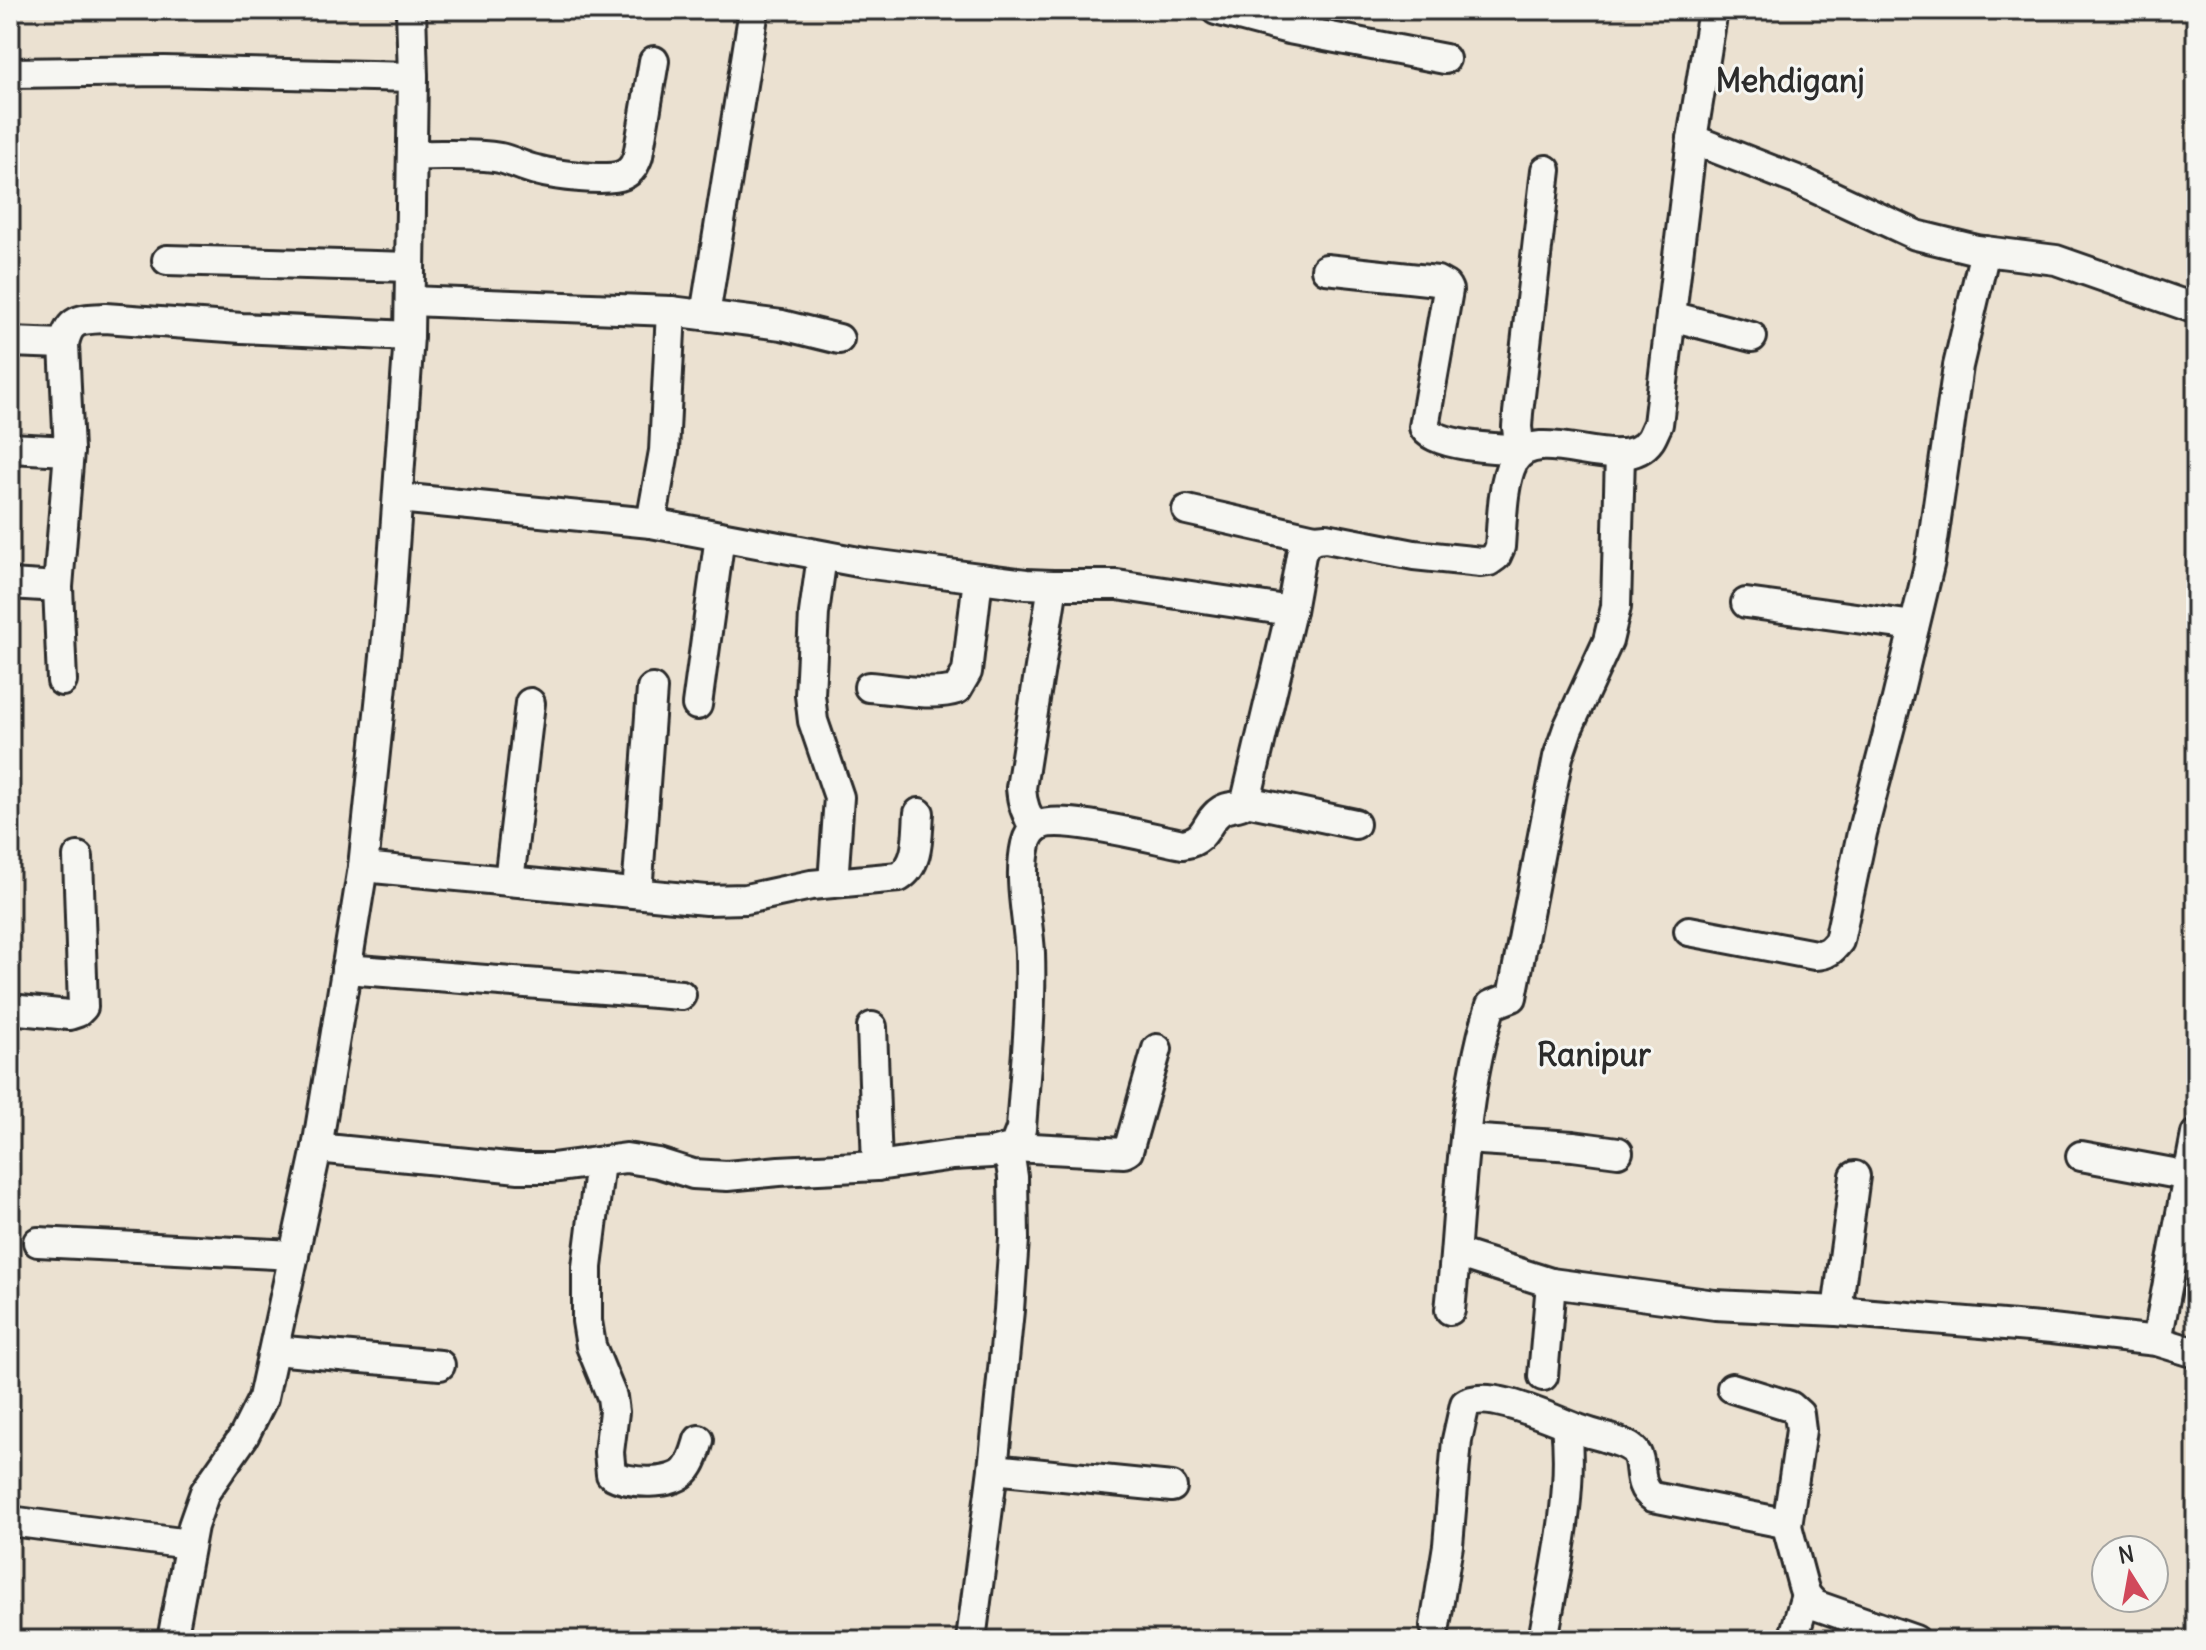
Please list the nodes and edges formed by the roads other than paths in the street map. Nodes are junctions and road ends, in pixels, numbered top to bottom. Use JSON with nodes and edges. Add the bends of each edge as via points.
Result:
{"nodes":[{"id":1,"x":411,"y":10,"type":"edge"},
{"id":2,"x":754,"y":10,"type":"edge"},
{"id":3,"x":1216,"y":10,"type":"edge"},
{"id":4,"x":1713,"y":10,"type":"edge"},
{"id":5,"x":1445,"y":59,"type":"dead end"},
{"id":6,"x":654,"y":61,"type":"dead end"},
{"id":7,"x":10,"y":73,"type":"edge"},
{"id":8,"x":413,"y":77,"type":"junction"},
{"id":9,"x":1692,"y":139,"type":"junction"},
{"id":10,"x":412,"y":155,"type":"junction"},
{"id":11,"x":1546,"y":170,"type":"dead end"},
{"id":12,"x":1985,"y":251,"type":"junction"},
{"id":13,"x":167,"y":260,"type":"dead end"},
{"id":14,"x":410,"y":267,"type":"junction"},
{"id":15,"x":1326,"y":269,"type":"dead end"},
{"id":16,"x":410,"y":301,"type":"junction"},
{"id":17,"x":2196,"y":309,"type":"edge"},
{"id":18,"x":671,"y":311,"type":"junction"},
{"id":19,"x":705,"y":315,"type":"junction"},
{"id":20,"x":1671,"y":316,"type":"junction"},
{"id":21,"x":409,"y":336,"type":"junction"},
{"id":22,"x":1752,"y":337,"type":"dead end"},
{"id":23,"x":839,"y":339,"type":"dead end"},
{"id":24,"x":10,"y":342,"type":"edge"},
{"id":25,"x":64,"y":344,"type":"junction"},
{"id":26,"x":10,"y":448,"type":"edge"},
{"id":27,"x":69,"y":451,"type":"junction"},
{"id":28,"x":1520,"y":451,"type":"junction"},
{"id":29,"x":1620,"y":454,"type":"junction"},
{"id":30,"x":398,"y":498,"type":"junction"},
{"id":31,"x":1187,"y":510,"type":"dead end"},
{"id":32,"x":651,"y":523,"type":"junction"},
{"id":33,"x":720,"y":536,"type":"junction"},
{"id":34,"x":1315,"y":539,"type":"junction"},
{"id":35,"x":822,"y":556,"type":"junction"},
{"id":36,"x":978,"y":578,"type":"junction"},
{"id":37,"x":10,"y":584,"type":"edge"},
{"id":38,"x":1053,"y":585,"type":"junction"},
{"id":39,"x":58,"y":587,"type":"junction"},
{"id":40,"x":1746,"y":603,"type":"dead end"},
{"id":41,"x":1291,"y":611,"type":"junction"},
{"id":42,"x":1914,"y":626,"type":"junction"},
{"id":43,"x":62,"y":681,"type":"dead end"},
{"id":44,"x":869,"y":687,"type":"dead end"},
{"id":45,"x":652,"y":689,"type":"dead end"},
{"id":46,"x":530,"y":703,"type":"dead end"},
{"id":47,"x":697,"y":705,"type":"dead end"},
{"id":48,"x":1246,"y":801,"type":"junction"},
{"id":49,"x":919,"y":813,"type":"dead end"},
{"id":50,"x":1355,"y":824,"type":"dead end"},
{"id":51,"x":1035,"y":828,"type":"junction"},
{"id":52,"x":78,"y":857,"type":"dead end"},
{"id":53,"x":363,"y":867,"type":"junction"},
{"id":54,"x":509,"y":881,"type":"junction"},
{"id":55,"x":833,"y":883,"type":"junction"},
{"id":56,"x":637,"y":893,"type":"junction"},
{"id":57,"x":1689,"y":931,"type":"dead end"},
{"id":58,"x":346,"y":969,"type":"junction"},
{"id":59,"x":681,"y":995,"type":"dead end"},
{"id":60,"x":10,"y":1009,"type":"edge"},
{"id":61,"x":872,"y":1027,"type":"dead end"},
{"id":62,"x":1157,"y":1049,"type":"dead end"},
{"id":63,"x":2196,"y":1134,"type":"edge"},
{"id":64,"x":1465,"y":1139,"type":"junction"},
{"id":65,"x":317,"y":1148,"type":"junction"},
{"id":66,"x":1009,"y":1149,"type":"junction"},
{"id":67,"x":1618,"y":1152,"type":"dead end"},
{"id":68,"x":2081,"y":1156,"type":"dead end"},
{"id":69,"x":600,"y":1162,"type":"junction"},
{"id":70,"x":877,"y":1166,"type":"junction"},
{"id":71,"x":1855,"y":1176,"type":"dead end"},
{"id":72,"x":2189,"y":1176,"type":"junction"},
{"id":73,"x":38,"y":1242,"type":"dead end"},
{"id":74,"x":1456,"y":1253,"type":"junction"},
{"id":75,"x":294,"y":1255,"type":"junction"},
{"id":76,"x":1551,"y":1283,"type":"junction"},
{"id":77,"x":1450,"y":1310,"type":"dead end"},
{"id":78,"x":1837,"y":1311,"type":"junction"},
{"id":79,"x":2157,"y":1341,"type":"junction"},
{"id":80,"x":274,"y":1350,"type":"junction"},
{"id":81,"x":2196,"y":1353,"type":"edge"},
{"id":82,"x":440,"y":1365,"type":"dead end"},
{"id":83,"x":1543,"y":1376,"type":"dead end"},
{"id":84,"x":1732,"y":1388,"type":"dead end"},
{"id":85,"x":1566,"y":1425,"type":"junction"},
{"id":86,"x":699,"y":1440,"type":"dead end"},
{"id":87,"x":993,"y":1469,"type":"junction"},
{"id":88,"x":1172,"y":1487,"type":"dead end"},
{"id":89,"x":10,"y":1521,"type":"edge"},
{"id":90,"x":1787,"y":1526,"type":"junction"},
{"id":91,"x":189,"y":1544,"type":"junction"},
{"id":92,"x":1806,"y":1595,"type":"junction"},
{"id":93,"x":1435,"y":1626,"type":"dead end"},
{"id":94,"x":172,"y":1640,"type":"edge"},
{"id":95,"x":971,"y":1640,"type":"edge"},
{"id":96,"x":1543,"y":1640,"type":"edge"},
{"id":97,"x":1793,"y":1640,"type":"edge"},
{"id":98,"x":1915,"y":1640,"type":"edge"}],
"edges":[{"from":1,"to":8,"type":"street"},
{"from":2,"to":19,"type":"street"},
{"from":3,"to":5,"type":"street"},
{"from":4,"to":9,"type":"street"},
{"from":6,"to":10,"type":"street","via":[[638,156],[623,175],[581,177],[493,157]]},
{"from":7,"to":8,"type":"street"},
{"from":8,"to":10,"type":"street"},
{"from":9,"to":12,"type":"street","via":[[1916,235]]},
{"from":9,"to":20,"type":"street"},
{"from":10,"to":14,"type":"street"},
{"from":11,"to":28,"type":"street","via":[[1518,413]]},
{"from":12,"to":17,"type":"street","via":[[2056,260]]},
{"from":12,"to":42,"type":"street","via":[[1958,366],[1930,561]]},
{"from":13,"to":14,"type":"street"},
{"from":14,"to":16,"type":"street"},
{"from":15,"to":28,"type":"street","via":[[1446,286],[1425,431],[1467,445]]},
{"from":16,"to":18,"type":"street"},
{"from":16,"to":21,"type":"street"},
{"from":18,"to":19,"type":"street"},
{"from":18,"to":32,"type":"street","via":[[664,451]]},
{"from":19,"to":23,"type":"street"},
{"from":20,"to":22,"type":"street"},
{"from":20,"to":29,"type":"street","via":[[1658,424],[1650,442]]},
{"from":21,"to":25,"type":"street","via":[[86,318],[71,325]]},
{"from":21,"to":30,"type":"street"},
{"from":24,"to":25,"type":"street"},
{"from":25,"to":27,"type":"street"},
{"from":26,"to":27,"type":"street"},
{"from":27,"to":39,"type":"street"},
{"from":28,"to":29,"type":"street","via":[[1537,445]]},
{"from":28,"to":34,"type":"street","via":[[1507,477],[1500,547],[1489,561]]},
{"from":29,"to":64,"type":"street","via":[[1616,607],[1608,641],[1558,757],[1512,997],[1491,1005],[1477,1049]]},
{"from":30,"to":32,"type":"street"},
{"from":30,"to":53,"type":"street"},
{"from":31,"to":34,"type":"street"},
{"from":32,"to":33,"type":"street"},
{"from":33,"to":35,"type":"street"},
{"from":33,"to":47,"type":"street"},
{"from":34,"to":41,"type":"street","via":[[1301,555]]},
{"from":35,"to":36,"type":"street"},
{"from":35,"to":55,"type":"street","via":[[810,695],[813,721],[839,797]]},
{"from":36,"to":38,"type":"street"},
{"from":36,"to":44,"type":"street","via":[[967,672],[957,689]]},
{"from":37,"to":39,"type":"street"},
{"from":38,"to":41,"type":"street","via":[[1117,585]]},
{"from":38,"to":51,"type":"street","via":[[1021,788],[1027,818]]},
{"from":39,"to":43,"type":"street"},
{"from":40,"to":42,"type":"street"},
{"from":41,"to":48,"type":"street"},
{"from":42,"to":57,"type":"street","via":[[1839,941],[1825,955],[1815,955]]},
{"from":45,"to":56,"type":"street"},
{"from":46,"to":54,"type":"street"},
{"from":48,"to":50,"type":"street"},
{"from":48,"to":51,"type":"street","via":[[1222,810],[1202,837],[1183,844],[1070,822]]},
{"from":49,"to":55,"type":"street","via":[[915,854],[907,872],[890,879]]},
{"from":51,"to":66,"type":"street","via":[[1026,846],[1023,875],[1030,978],[1021,1129]]},
{"from":52,"to":60,"type":"street","via":[[83,1007],[69,1015]]},
{"from":53,"to":54,"type":"street"},
{"from":53,"to":58,"type":"street"},
{"from":54,"to":56,"type":"street"},
{"from":55,"to":56,"type":"street","via":[[726,901]]},
{"from":58,"to":59,"type":"street"},
{"from":58,"to":65,"type":"street"},
{"from":61,"to":70,"type":"street"},
{"from":62,"to":66,"type":"street","via":[[1128,1151]]},
{"from":63,"to":72,"type":"street"},
{"from":64,"to":67,"type":"street"},
{"from":64,"to":74,"type":"street"},
{"from":65,"to":69,"type":"street","via":[[519,1168]]},
{"from":65,"to":75,"type":"street"},
{"from":66,"to":70,"type":"street"},
{"from":66,"to":87,"type":"street","via":[[1014,1239]]},
{"from":68,"to":72,"type":"street"},
{"from":69,"to":70,"type":"street","via":[[626,1158],[706,1176]]},
{"from":69,"to":86,"type":"street","via":[[587,1267],[587,1321],[591,1346],[612,1397],[611,1474],[648,1482],[674,1479],[689,1467]]},
{"from":71,"to":78,"type":"street"},
{"from":72,"to":79,"type":"street"},
{"from":73,"to":75,"type":"street"},
{"from":74,"to":76,"type":"street"},
{"from":74,"to":77,"type":"street"},
{"from":75,"to":80,"type":"street"},
{"from":76,"to":78,"type":"street","via":[[1715,1305]]},
{"from":76,"to":83,"type":"street"},
{"from":78,"to":79,"type":"street"},
{"from":79,"to":81,"type":"street"},
{"from":80,"to":82,"type":"street"},
{"from":80,"to":91,"type":"street","via":[[263,1398],[205,1492]]},
{"from":84,"to":90,"type":"street","via":[[1790,1406],[1799,1414]]},
{"from":85,"to":90,"type":"street","via":[[1630,1447],[1637,1455],[1642,1486],[1653,1497]]},
{"from":85,"to":93,"type":"street","via":[[1504,1402],[1465,1404]]},
{"from":85,"to":96,"type":"street","via":[[1566,1487]]},
{"from":87,"to":88,"type":"street"},
{"from":87,"to":95,"type":"street"},
{"from":89,"to":91,"type":"street"},
{"from":90,"to":92,"type":"street"},
{"from":91,"to":94,"type":"street"},
{"from":92,"to":97,"type":"street"},
{"from":92,"to":98,"type":"street","via":[[1815,1605]]}]}
